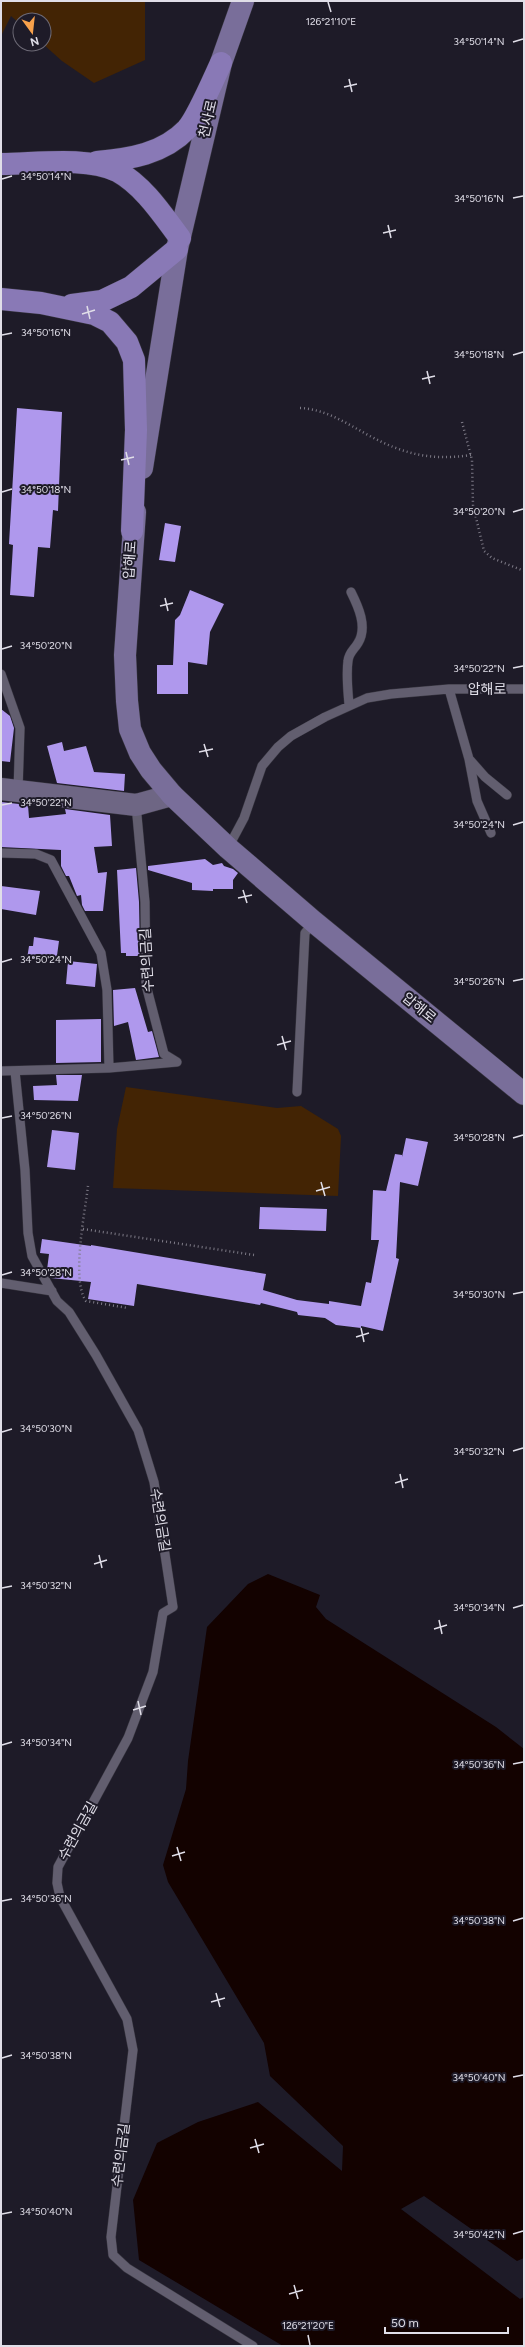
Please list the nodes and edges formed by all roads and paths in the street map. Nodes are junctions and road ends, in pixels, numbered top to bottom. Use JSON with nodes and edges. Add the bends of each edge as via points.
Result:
{"nodes":[{"id":1,"x":243,"y":1,"type":"edge"},
{"id":2,"x":221,"y":63,"type":"junction"},
{"id":3,"x":86,"y":162,"type":"junction"},
{"id":4,"x":1,"y":164,"type":"edge"},
{"id":5,"x":178,"y":243,"type":"junction"},
{"id":6,"x":1,"y":299,"type":"edge"},
{"id":7,"x":41,"y":303,"type":"junction"},
{"id":8,"x":300,"y":408,"type":"dead end"},
{"id":9,"x":462,"y":422,"type":"dead end"},
{"id":10,"x":471,"y":454,"type":"junction"},
{"id":11,"x":132,"y":531,"type":"junction"},
{"id":12,"x":524,"y":571,"type":"edge"},
{"id":13,"x":351,"y":592,"type":"dead end"},
{"id":14,"x":1,"y":674,"type":"edge"},
{"id":15,"x":449,"y":689,"type":"junction"},
{"id":16,"x":524,"y":689,"type":"edge"},
{"id":17,"x":349,"y":705,"type":"junction"},
{"id":18,"x":469,"y":759,"type":"junction"},
{"id":19,"x":10,"y":790,"type":"edge"},
{"id":20,"x":172,"y":795,"type":"junction"},
{"id":21,"x":507,"y":795,"type":"dead end"},
{"id":22,"x":136,"y":805,"type":"junction"},
{"id":23,"x":490,"y":832,"type":"dead end"},
{"id":24,"x":228,"y":848,"type":"junction"},
{"id":25,"x":1,"y":853,"type":"edge"},
{"id":26,"x":314,"y":922,"type":"junction"},
{"id":27,"x":109,"y":1068,"type":"junction"},
{"id":28,"x":1,"y":1071,"type":"edge"},
{"id":29,"x":15,"y":1071,"type":"junction"},
{"id":30,"x":297,"y":1092,"type":"dead end"},
{"id":31,"x":524,"y":1094,"type":"edge"},
{"id":32,"x":88,"y":1186,"type":"dead end"},
{"id":33,"x":83,"y":1230,"type":"junction"},
{"id":34,"x":254,"y":1254,"type":"dead end"},
{"id":35,"x":1,"y":1284,"type":"edge"},
{"id":36,"x":52,"y":1292,"type":"junction"},
{"id":37,"x":128,"y":1308,"type":"dead end"},
{"id":38,"x":253,"y":2346,"type":"edge"}],
"edges":[{"from":1,"to":2,"type":"main road","name":"천사로"},
{"from":2,"to":3,"type":"highway","via":[[188,128],[159,150],[123,160]]},
{"from":2,"to":5,"type":"main road","name":"천사로"},
{"from":3,"to":4,"type":"highway"},
{"from":3,"to":5,"type":"highway","via":[[116,171],[135,184],[154,203]]},
{"from":5,"to":7,"type":"highway","via":[[131,287],[102,301],[70,305]]},
{"from":5,"to":11,"type":"main road","name":"압해로"},
{"from":6,"to":7,"type":"highway"},
{"from":7,"to":11,"type":"highway","via":[[94,314],[110,322],[126,342],[134,360],[136,430]]},
{"from":8,"to":10,"type":"path","via":[[321,411],[412,454],[434,458]]},
{"from":9,"to":10,"type":"path"},
{"from":10,"to":12,"type":"path","via":[[473,505],[484,551],[492,558]]},
{"from":11,"to":20,"type":"main road","name":"압해로","via":[[125,655],[130,729],[140,753]]},
{"from":13,"to":17,"type":"lane","via":[[360,610],[361,621],[358,642],[348,660]]},
{"from":14,"to":19,"type":"lane","via":[[20,728]]},
{"from":15,"to":16,"type":"lane","name":"압해로"},
{"from":15,"to":17,"type":"lane","name":"압해로","via":[[391,694],[367,698]]},
{"from":15,"to":18,"type":"lane","name":"압해로"},
{"from":17,"to":24,"type":"lane","name":"압해로","via":[[291,736],[278,747],[262,766],[244,818]]},
{"from":18,"to":21,"type":"lane","via":[[485,778]]},
{"from":18,"to":23,"type":"lane","name":"압해로","via":[[477,801]]},
{"from":19,"to":22,"type":"street"},
{"from":20,"to":22,"type":"street"},
{"from":20,"to":24,"type":"main road","name":"압해로"},
{"from":22,"to":27,"type":"lane","name":"수련의금길","via":[[145,902],[146,985],[164,1054],[177,1062]]},
{"from":24,"to":26,"type":"main road","name":"압해로"},
{"from":25,"to":27,"type":"lane","via":[[36,854],[51,860],[101,953],[107,990]]},
{"from":26,"to":30,"type":"lane","via":[[305,933]]},
{"from":26,"to":31,"type":"main road","name":"압해로"},
{"from":27,"to":29,"type":"lane","name":"수련의금길"},
{"from":28,"to":29,"type":"lane","name":"수련의금길"},
{"from":29,"to":36,"type":"lane","name":"수련의금길","via":[[25,1170],[28,1233],[32,1256]]},
{"from":32,"to":33,"type":"path"},
{"from":33,"to":34,"type":"path"},
{"from":33,"to":37,"type":"path","via":[[78,1268],[82,1296],[86,1301]]},
{"from":35,"to":36,"type":"lane"},
{"from":36,"to":38,"type":"lane","name":"수련의금길","via":[[73,1318],[138,1430],[154,1482],[173,1607],[163,1613],[152,1672],[128,1738],[58,1867],[57,1883],[60,1897],[127,2019],[133,2050],[111,2237],[113,2255],[127,2268]]}]}
